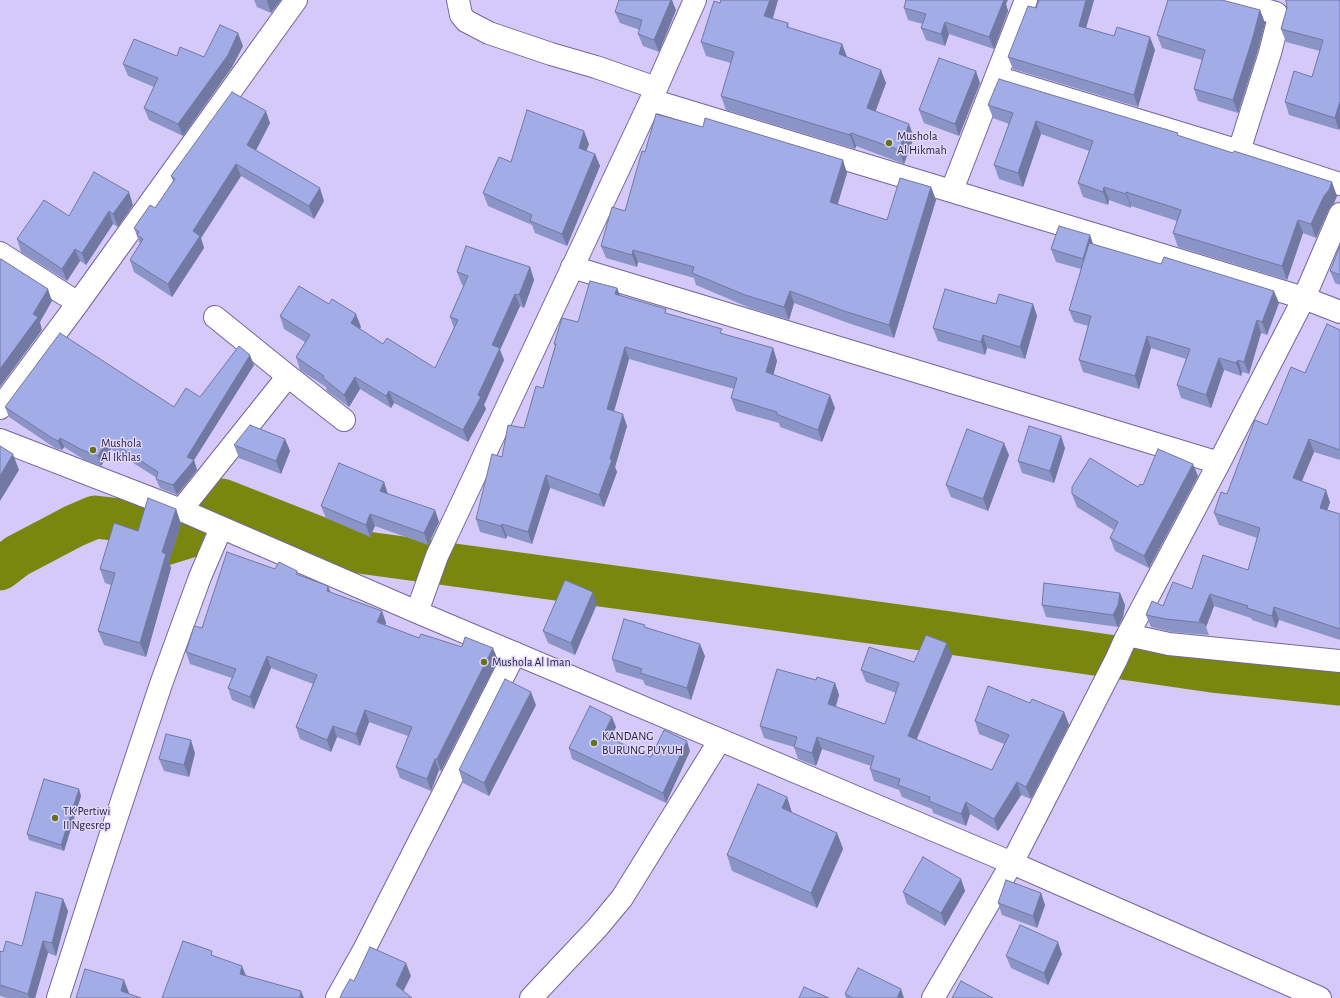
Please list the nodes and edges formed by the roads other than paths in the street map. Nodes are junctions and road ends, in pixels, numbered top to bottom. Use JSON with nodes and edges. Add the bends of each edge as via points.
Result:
{"nodes":[{"id":1,"x":296,"y":0,"type":"edge"},
{"id":2,"x":458,"y":0,"type":"edge"},
{"id":3,"x":695,"y":0,"type":"edge"},
{"id":4,"x":1026,"y":0,"type":"edge"},
{"id":5,"x":1229,"y":0,"type":"edge"},
{"id":6,"x":996,"y":77,"type":"junction"},
{"id":7,"x":654,"y":94,"type":"junction"},
{"id":8,"x":1239,"y":151,"type":"junction"},
{"id":9,"x":1340,"y":184,"type":"edge"},
{"id":10,"x":952,"y":190,"type":"junction"},
{"id":11,"x":1340,"y":214,"type":"edge"},
{"id":12,"x":0,"y":253,"type":"edge"},
{"id":13,"x":572,"y":267,"type":"junction"},
{"id":14,"x":1304,"y":298,"type":"junction"},
{"id":15,"x":78,"y":303,"type":"junction"},
{"id":16,"x":1340,"y":312,"type":"edge"},
{"id":17,"x":215,"y":317,"type":"dead end"},
{"id":18,"x":288,"y":376,"type":"junction"},
{"id":19,"x":0,"y":408,"type":"edge"},
{"id":20,"x":344,"y":420,"type":"dead end"},
{"id":21,"x":0,"y":440,"type":"edge"},
{"id":22,"x":1219,"y":463,"type":"junction"},
{"id":23,"x":185,"y":512,"type":"junction"},
{"id":24,"x":217,"y":526,"type":"junction"},
{"id":25,"x":417,"y":612,"type":"junction"},
{"id":26,"x":1126,"y":637,"type":"junction"},
{"id":27,"x":515,"y":653,"type":"junction"},
{"id":28,"x":1340,"y":661,"type":"edge"},
{"id":29,"x":720,"y":740,"type":"junction"},
{"id":30,"x":1012,"y":863,"type":"junction"},
{"id":31,"x":58,"y":998,"type":"edge"},
{"id":32,"x":337,"y":998,"type":"edge"},
{"id":33,"x":531,"y":998,"type":"edge"},
{"id":34,"x":933,"y":998,"type":"edge"},
{"id":35,"x":1320,"y":998,"type":"edge"}],
"edges":[{"from":1,"to":15,"type":"street"},
{"from":2,"to":7,"type":"street","via":[[461,15],[466,21],[489,33],[596,67]]},
{"from":3,"to":7,"type":"street"},
{"from":4,"to":6,"type":"street"},
{"from":5,"to":8,"type":"street","via":[[1276,13],[1279,17]]},
{"from":6,"to":8,"type":"street"},
{"from":6,"to":10,"type":"street"},
{"from":7,"to":10,"type":"street"},
{"from":7,"to":13,"type":"street"},
{"from":8,"to":9,"type":"street"},
{"from":10,"to":14,"type":"street"},
{"from":11,"to":14,"type":"street"},
{"from":12,"to":15,"type":"street"},
{"from":13,"to":22,"type":"street"},
{"from":13,"to":25,"type":"street","via":[[437,556]]},
{"from":14,"to":16,"type":"street"},
{"from":14,"to":22,"type":"street"},
{"from":15,"to":19,"type":"street"},
{"from":17,"to":18,"type":"street"},
{"from":18,"to":20,"type":"street"},
{"from":18,"to":23,"type":"street"},
{"from":21,"to":23,"type":"street"},
{"from":22,"to":26,"type":"street"},
{"from":23,"to":24,"type":"street"},
{"from":24,"to":25,"type":"street"},
{"from":24,"to":31,"type":"street","via":[[161,684]]},
{"from":25,"to":27,"type":"street"},
{"from":26,"to":28,"type":"street","via":[[1169,644]]},
{"from":26,"to":30,"type":"street"},
{"from":27,"to":29,"type":"street"},
{"from":27,"to":32,"type":"street"},
{"from":29,"to":30,"type":"street"},
{"from":29,"to":33,"type":"street","via":[[622,898]]},
{"from":30,"to":34,"type":"street"},
{"from":30,"to":35,"type":"street"}]}
